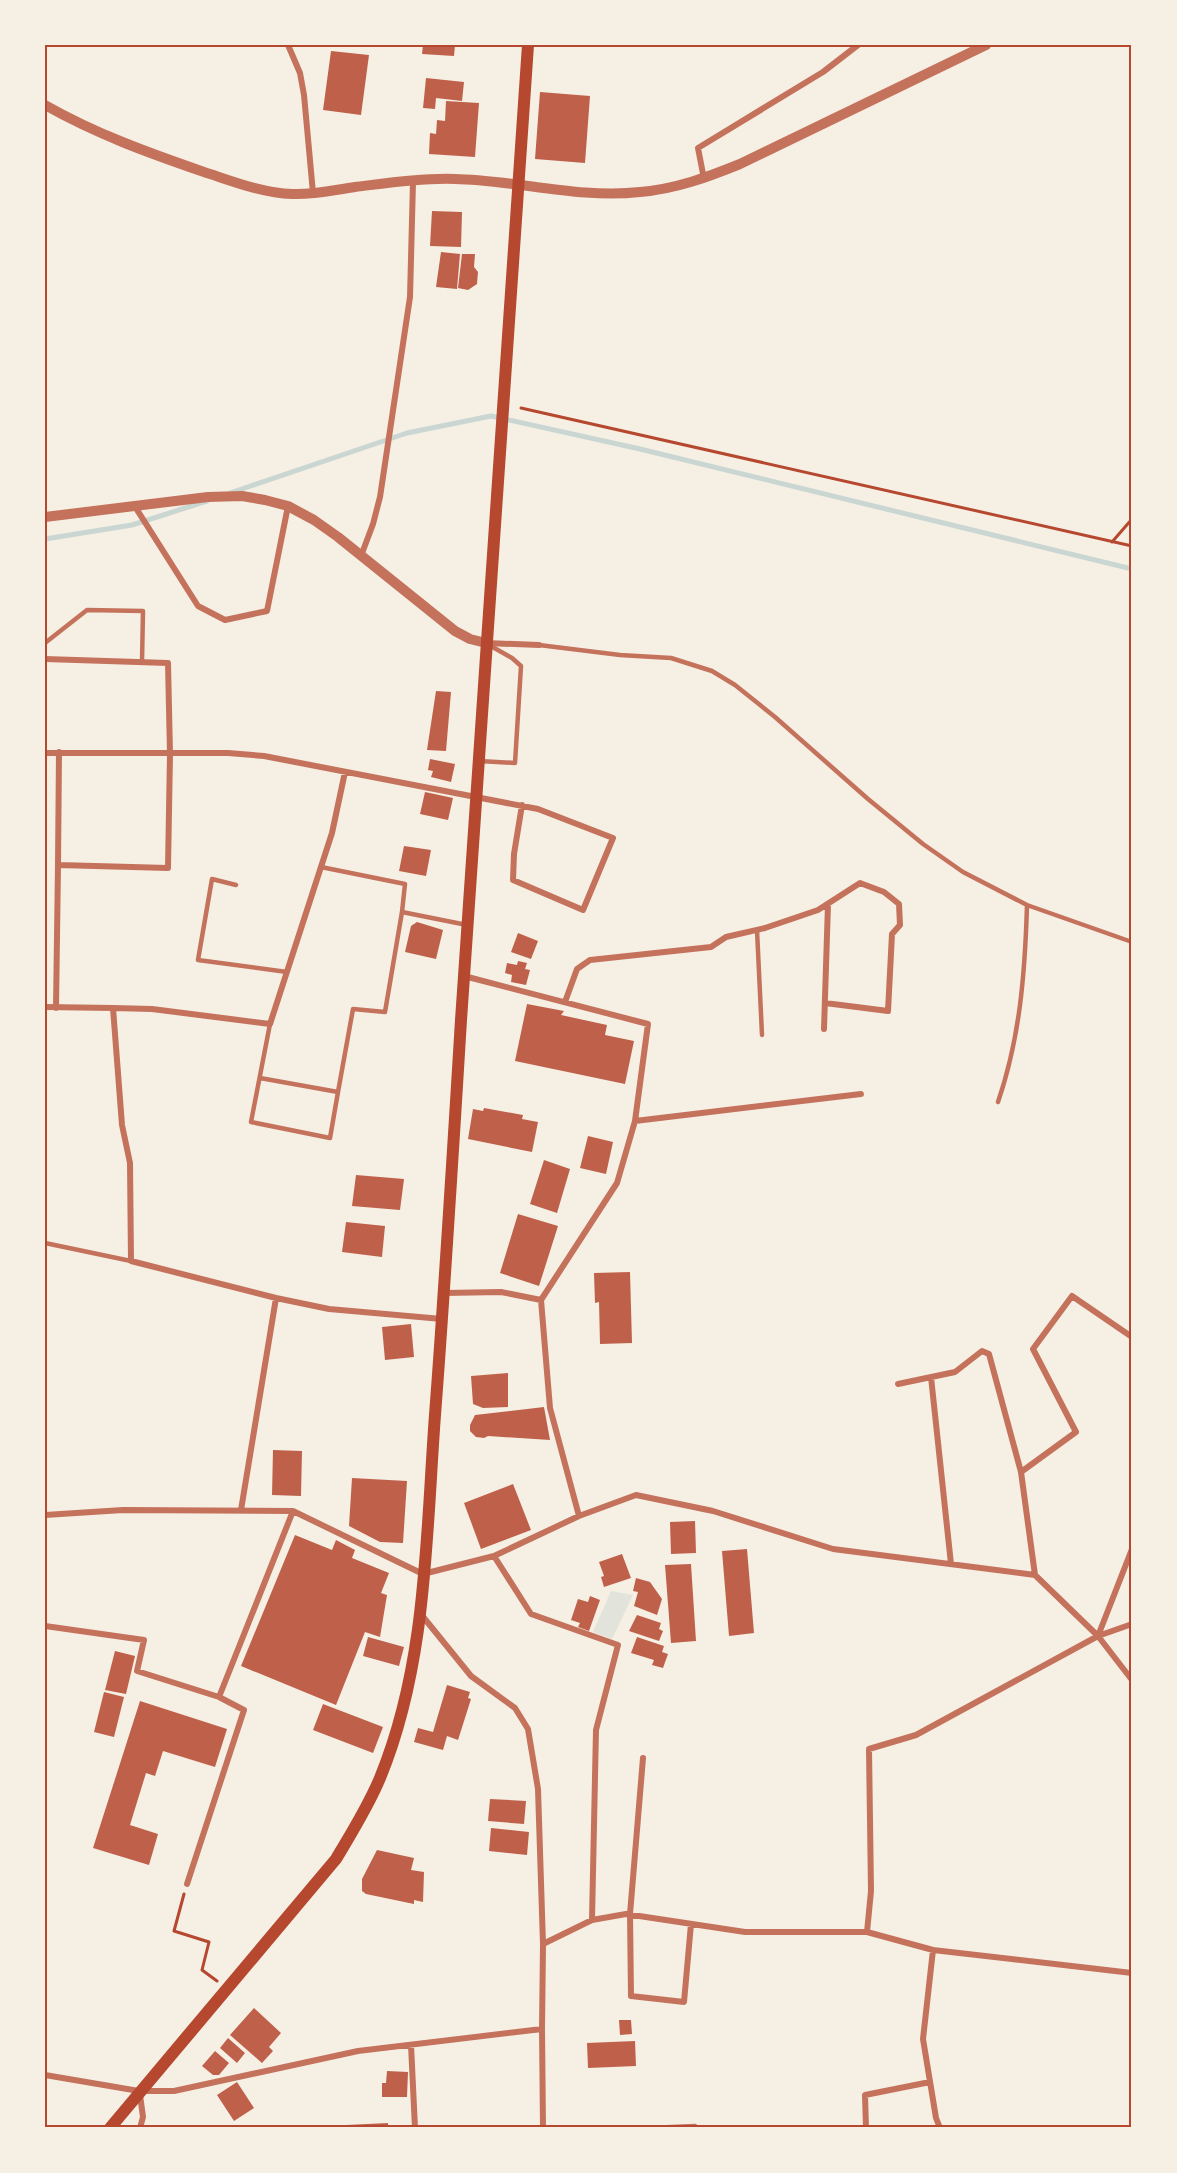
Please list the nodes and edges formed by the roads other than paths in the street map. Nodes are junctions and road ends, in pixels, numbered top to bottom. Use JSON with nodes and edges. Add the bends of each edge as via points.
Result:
{"nodes":[{"id":1,"x":288,"y":45,"type":"edge"},
{"id":2,"x":528,"y":45,"type":"edge"},
{"id":3,"x":858,"y":45,"type":"edge"},
{"id":4,"x":987,"y":45,"type":"edge"},
{"id":5,"x":45,"y":105,"type":"edge"},
{"id":6,"x":704,"y":179,"type":"junction"},
{"id":7,"x":413,"y":182,"type":"junction"},
{"id":8,"x":518,"y":185,"type":"junction"},
{"id":9,"x":314,"y":193,"type":"junction"},
{"id":10,"x":134,"y":505,"type":"junction"},
{"id":11,"x":288,"y":506,"type":"junction"},
{"id":12,"x":45,"y":517,"type":"edge"},
{"id":13,"x":361,"y":556,"type":"junction"},
{"id":14,"x":45,"y":643,"type":"edge"},
{"id":15,"x":486,"y":643,"type":"junction"},
{"id":16,"x":539,"y":645,"type":"joint"},
{"id":17,"x":45,"y":659,"type":"edge"},
{"id":18,"x":142,"y":662,"type":"junction"},
{"id":19,"x":59,"y":752,"type":"junction"},
{"id":20,"x":45,"y":753,"type":"edge"},
{"id":21,"x":170,"y":754,"type":"junction"},
{"id":22,"x":478,"y":761,"type":"junction"},
{"id":23,"x":345,"y":772,"type":"junction"},
{"id":24,"x":476,"y":796,"type":"junction"},
{"id":25,"x":522,"y":805,"type":"junction"},
{"id":26,"x":58,"y":865,"type":"junction"},
{"id":27,"x":321,"y":867,"type":"junction"},
{"id":28,"x":236,"y":885,"type":"dead end"},
{"id":29,"x":828,"y":904,"type":"junction"},
{"id":30,"x":1027,"y":905,"type":"junction"},
{"id":31,"x":402,"y":912,"type":"junction"},
{"id":32,"x":467,"y":925,"type":"junction"},
{"id":33,"x":757,"y":930,"type":"junction"},
{"id":34,"x":1132,"y":942,"type":"edge"},
{"id":35,"x":287,"y":972,"type":"junction"},
{"id":36,"x":464,"y":976,"type":"junction"},
{"id":37,"x":565,"y":1002,"type":"junction"},
{"id":38,"x":825,"y":1003,"type":"junction"},
{"id":39,"x":45,"y":1007,"type":"edge"},
{"id":40,"x":56,"y":1008,"type":"junction"},
{"id":41,"x":113,"y":1008,"type":"junction"},
{"id":42,"x":270,"y":1024,"type":"junction"},
{"id":43,"x":825,"y":1029,"type":"dead end"},
{"id":44,"x":762,"y":1035,"type":"dead end"},
{"id":45,"x":260,"y":1078,"type":"junction"},
{"id":46,"x":338,"y":1092,"type":"junction"},
{"id":47,"x":861,"y":1094,"type":"dead end"},
{"id":48,"x":998,"y":1102,"type":"dead end"},
{"id":49,"x":635,"y":1121,"type":"junction"},
{"id":50,"x":45,"y":1243,"type":"edge"},
{"id":51,"x":131,"y":1261,"type":"junction"},
{"id":52,"x":444,"y":1293,"type":"junction"},
{"id":53,"x":276,"y":1298,"type":"junction"},
{"id":54,"x":541,"y":1300,"type":"junction"},
{"id":55,"x":442,"y":1319,"type":"junction"},
{"id":56,"x":1132,"y":1336,"type":"edge"},
{"id":57,"x":931,"y":1377,"type":"junction"},
{"id":58,"x":898,"y":1384,"type":"dead end"},
{"id":59,"x":1021,"y":1472,"type":"junction"},
{"id":60,"x":241,"y":1510,"type":"junction"},
{"id":61,"x":293,"y":1511,"type":"junction"},
{"id":62,"x":45,"y":1515,"type":"edge"},
{"id":63,"x":579,"y":1516,"type":"junction"},
{"id":64,"x":1132,"y":1549,"type":"edge"},
{"id":65,"x":494,"y":1556,"type":"junction"},
{"id":66,"x":951,"y":1564,"type":"junction"},
{"id":67,"x":423,"y":1574,"type":"junction"},
{"id":68,"x":1035,"y":1575,"type":"junction"},
{"id":69,"x":420,"y":1612,"type":"junction"},
{"id":70,"x":1132,"y":1624,"type":"edge"},
{"id":71,"x":45,"y":1626,"type":"edge"},
{"id":72,"x":1098,"y":1636,"type":"junction"},
{"id":73,"x":1132,"y":1680,"type":"edge"},
{"id":74,"x":219,"y":1697,"type":"junction"},
{"id":75,"x":643,"y":1758,"type":"dead end"},
{"id":76,"x":187,"y":1884,"type":"road end"},
{"id":77,"x":630,"y":1914,"type":"junction"},
{"id":78,"x":592,"y":1920,"type":"junction"},
{"id":79,"x":691,"y":1924,"type":"junction"},
{"id":80,"x":867,"y":1932,"type":"junction"},
{"id":81,"x":543,"y":1944,"type":"junction"},
{"id":82,"x":933,"y":1950,"type":"junction"},
{"id":83,"x":1132,"y":1973,"type":"edge"},
{"id":84,"x":542,"y":2029,"type":"junction"},
{"id":85,"x":411,"y":2045,"type":"junction"},
{"id":86,"x":45,"y":2075,"type":"edge"},
{"id":87,"x":930,"y":2082,"type":"junction"},
{"id":88,"x":140,"y":2091,"type":"junction"},
{"id":89,"x":110,"y":2128,"type":"edge"},
{"id":90,"x":140,"y":2128,"type":"edge"},
{"id":91,"x":415,"y":2128,"type":"edge"},
{"id":92,"x":543,"y":2128,"type":"edge"},
{"id":93,"x":649,"y":2128,"type":"edge"},
{"id":94,"x":696,"y":2128,"type":"edge"},
{"id":95,"x":866,"y":2128,"type":"edge"},
{"id":96,"x":940,"y":2128,"type":"edge"}],
"edges":[{"from":1,"to":9,"type":"street","via":[[304,95]]},
{"from":2,"to":8,"type":"main road"},
{"from":3,"to":6,"type":"street","via":[[823,72],[698,148]]},
{"from":4,"to":6,"type":"street"},
{"from":5,"to":9,"type":"street","via":[[112,139],[239,183],[273,192]]},
{"from":6,"to":8,"type":"street","via":[[639,193]]},
{"from":7,"to":8,"type":"street","via":[[453,179]]},
{"from":7,"to":9,"type":"street"},
{"from":7,"to":13,"type":"street","via":[[410,297],[380,497]]},
{"from":8,"to":15,"type":"main road"},
{"from":10,"to":11,"type":"street","via":[[242,496]]},
{"from":10,"to":11,"type":"street","via":[[198,606],[225,620],[267,611]]},
{"from":10,"to":12,"type":"street"},
{"from":11,"to":13,"type":"street","via":[[314,520]]},
{"from":13,"to":15,"type":"street","via":[[454,631]]},
{"from":14,"to":18,"type":"lane","via":[[87,610],[142,611]]},
{"from":15,"to":16,"type":"street"},
{"from":15,"to":22,"type":"main road"},
{"from":15,"to":22,"type":"lane","via":[[521,666],[514,763]]},
{"from":16,"to":30,"type":"lane","via":[[671,658],[712,671],[735,684],[923,844],[963,872]]},
{"from":17,"to":18,"type":"street"},
{"from":18,"to":21,"type":"street","via":[[168,663]]},
{"from":19,"to":20,"type":"street"},
{"from":19,"to":21,"type":"street"},
{"from":19,"to":26,"type":"street"},
{"from":21,"to":23,"type":"street","via":[[246,754]]},
{"from":21,"to":26,"type":"street","via":[[168,868]]},
{"from":22,"to":24,"type":"main road"},
{"from":23,"to":24,"type":"street"},
{"from":23,"to":27,"type":"street"},
{"from":24,"to":25,"type":"street"},
{"from":24,"to":32,"type":"main road"},
{"from":25,"to":25,"type":"street","via":[[513,880],[583,910],[613,838]]},
{"from":26,"to":40,"type":"street"},
{"from":27,"to":31,"type":"lane","via":[[405,884]]},
{"from":27,"to":35,"type":"street"},
{"from":28,"to":35,"type":"lane","via":[[212,879],[198,960]]},
{"from":29,"to":33,"type":"street"},
{"from":29,"to":38,"type":"street"},
{"from":29,"to":38,"type":"street","via":[[860,883],[884,892],[899,904],[900,925],[892,933],[888,1011]]},
{"from":30,"to":34,"type":"lane"},
{"from":30,"to":48,"type":"lane","via":[[1019,1025]]},
{"from":31,"to":32,"type":"lane"},
{"from":31,"to":46,"type":"lane","via":[[385,1012],[353,1009]]},
{"from":32,"to":36,"type":"main road"},
{"from":33,"to":37,"type":"street","via":[[726,937],[711,947],[590,960],[577,969]]},
{"from":33,"to":44,"type":"lane"},
{"from":35,"to":42,"type":"street"},
{"from":36,"to":37,"type":"street"},
{"from":36,"to":52,"type":"main road"},
{"from":37,"to":49,"type":"street","via":[[648,1024]]},
{"from":38,"to":43,"type":"street"},
{"from":39,"to":40,"type":"street"},
{"from":40,"to":41,"type":"street"},
{"from":41,"to":42,"type":"street"},
{"from":41,"to":51,"type":"street","via":[[122,1125],[130,1163]]},
{"from":42,"to":45,"type":"lane"},
{"from":45,"to":46,"type":"lane"},
{"from":45,"to":46,"type":"lane","via":[[251,1122],[330,1138]]},
{"from":47,"to":49,"type":"street"},
{"from":49,"to":54,"type":"street","via":[[617,1183]]},
{"from":50,"to":51,"type":"lane"},
{"from":51,"to":53,"type":"street"},
{"from":52,"to":54,"type":"street","via":[[501,1292]]},
{"from":52,"to":55,"type":"main road"},
{"from":53,"to":55,"type":"street","via":[[329,1309]]},
{"from":53,"to":60,"type":"street"},
{"from":54,"to":63,"type":"street","via":[[550,1408]]},
{"from":55,"to":67,"type":"main road"},
{"from":56,"to":59,"type":"street","via":[[1071,1296],[1032,1349],[1076,1432]]},
{"from":57,"to":58,"type":"street"},
{"from":57,"to":59,"type":"street","via":[[956,1372],[982,1351],[989,1354]]},
{"from":57,"to":66,"type":"street"},
{"from":59,"to":68,"type":"street"},
{"from":60,"to":61,"type":"street"},
{"from":60,"to":62,"type":"street","via":[[123,1510]]},
{"from":61,"to":67,"type":"street"},
{"from":61,"to":74,"type":"street"},
{"from":63,"to":65,"type":"street"},
{"from":63,"to":66,"type":"street","via":[[636,1495],[713,1511],[833,1549]]},
{"from":64,"to":72,"type":"street"},
{"from":65,"to":67,"type":"street"},
{"from":65,"to":78,"type":"street","via":[[531,1614],[618,1645],[596,1730]]},
{"from":66,"to":68,"type":"street"},
{"from":67,"to":69,"type":"main road"},
{"from":68,"to":72,"type":"street"},
{"from":69,"to":81,"type":"street","via":[[471,1676],[515,1708],[528,1729],[538,1789]]},
{"from":69,"to":88,"type":"main road","via":[[416,1652],[401,1713],[381,1775],[362,1816],[336,1859]]},
{"from":70,"to":72,"type":"street"},
{"from":71,"to":74,"type":"street","via":[[144,1640],[137,1671]]},
{"from":72,"to":73,"type":"street"},
{"from":72,"to":80,"type":"street","via":[[916,1735],[869,1749],[871,1891]]},
{"from":74,"to":76,"type":"street","via":[[244,1710]]},
{"from":75,"to":77,"type":"street"},
{"from":77,"to":78,"type":"street"},
{"from":77,"to":79,"type":"street"},
{"from":77,"to":79,"type":"street","via":[[631,1996],[684,2002]]},
{"from":78,"to":81,"type":"street"},
{"from":79,"to":80,"type":"street","via":[[745,1932]]},
{"from":80,"to":82,"type":"street"},
{"from":81,"to":84,"type":"street"},
{"from":82,"to":83,"type":"street"},
{"from":82,"to":87,"type":"street","via":[[923,2039]]},
{"from":84,"to":85,"type":"street"},
{"from":84,"to":92,"type":"street"},
{"from":85,"to":88,"type":"street","via":[[358,2051],[174,2091]]},
{"from":85,"to":91,"type":"street"},
{"from":86,"to":88,"type":"street"},
{"from":87,"to":95,"type":"street","via":[[865,2095]]},
{"from":87,"to":96,"type":"street"},
{"from":88,"to":89,"type":"main road"},
{"from":88,"to":90,"type":"street"},
{"from":93,"to":94,"type":"lane"}]}
